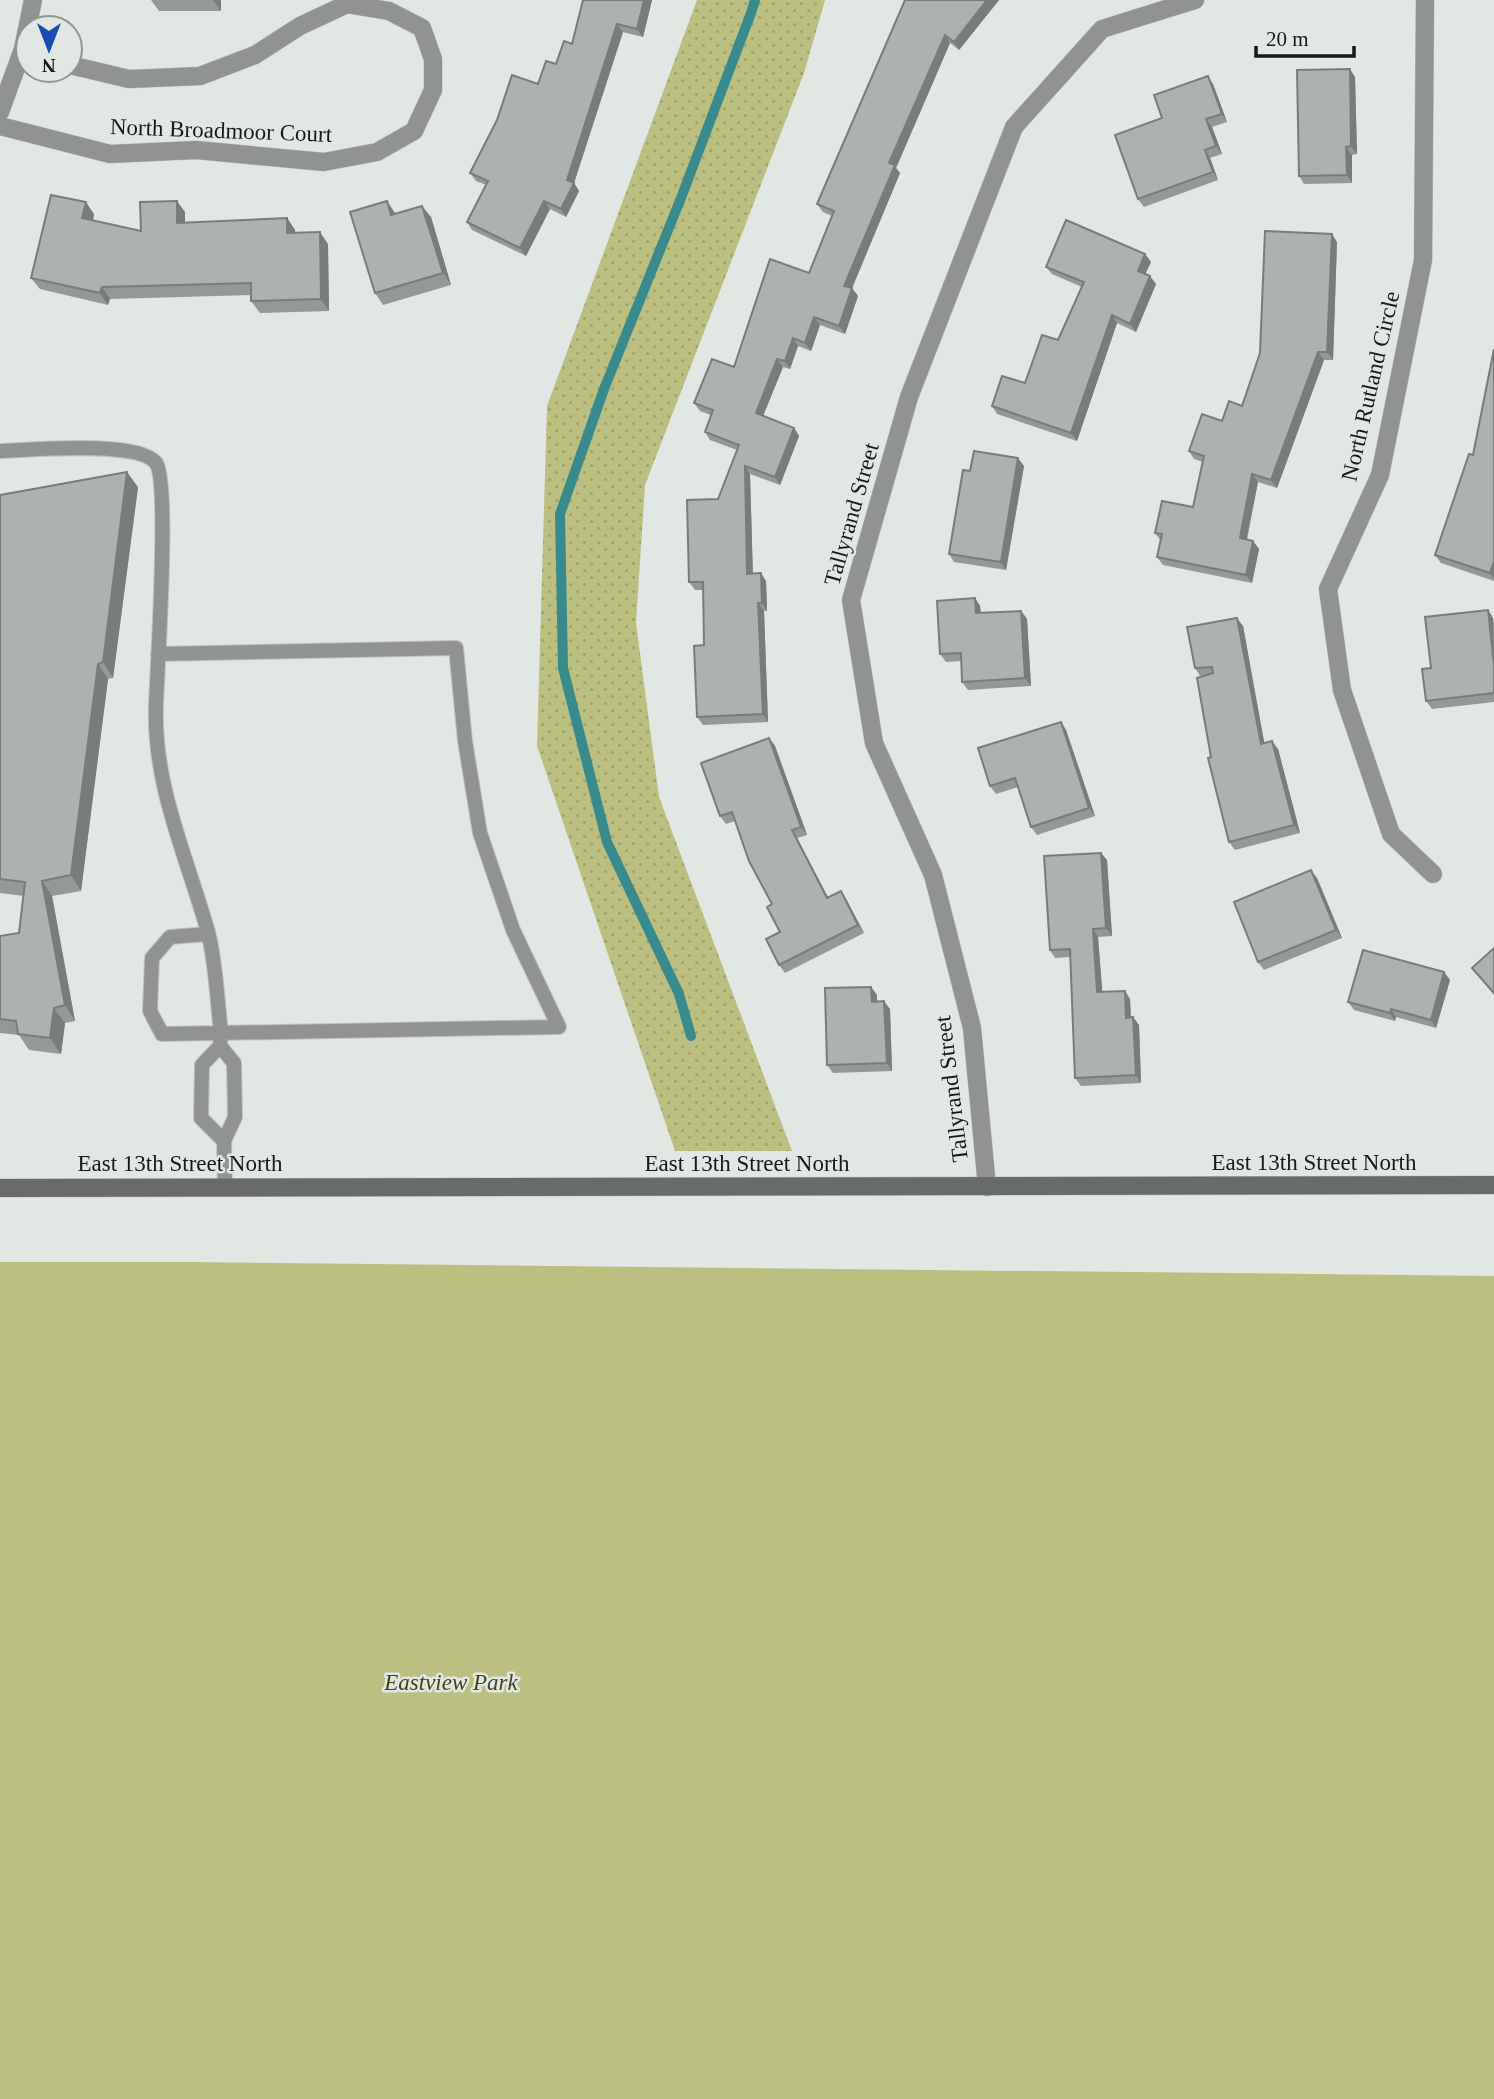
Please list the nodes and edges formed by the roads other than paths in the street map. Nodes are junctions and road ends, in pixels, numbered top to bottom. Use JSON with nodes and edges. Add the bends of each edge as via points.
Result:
{"nodes":[{"id":1,"x":1195,"y":0,"type":"edge"},
{"id":2,"x":1425,"y":0,"type":"edge"},
{"id":3,"x":84,"y":68,"type":"edge"},
{"id":4,"x":7,"y":69,"type":"edge"},
{"id":5,"x":0,"y":112,"type":"edge"},
{"id":6,"x":0,"y":127,"type":"edge"},
{"id":7,"x":0,"y":452,"type":"edge"},
{"id":8,"x":158,"y":654,"type":"junction"},
{"id":9,"x":1433,"y":874,"type":"dead end"},
{"id":10,"x":208,"y":934,"type":"junction"},
{"id":11,"x":220,"y":1039,"type":"junction"},
{"id":12,"x":223,"y":1141,"type":"junction"},
{"id":13,"x":1494,"y":1185,"type":"edge"},
{"id":14,"x":987,"y":1187,"type":"junction"},
{"id":15,"x":0,"y":1188,"type":"edge"},
{"id":16,"x":225,"y":1188,"type":"junction"}],
"edges":[{"from":1,"to":14,"type":"street","name":"Tallyrand Street","via":[[1101,29],[1014,127],[909,397],[851,600],[874,743],[933,875],[972,1028]]},
{"from":2,"to":9,"type":"street","name":"North Rutland Circle","via":[[1423,260],[1380,475],[1328,589],[1342,690],[1391,834]]},
{"from":3,"to":6,"type":"street","name":"North Broadmoor Court","via":[[128,79],[200,76],[254,55],[347,4],[389,11],[422,28],[433,59],[433,90],[414,131],[377,152],[324,162],[196,150],[110,154]]},
{"from":4,"to":5,"type":"street"},
{"from":7,"to":8,"type":"lane","via":[[109,448],[142,454],[156,463],[162,482]]},
{"from":8,"to":10,"type":"lane","via":[[156,731],[162,780]]},
{"from":8,"to":11,"type":"lane","via":[[456,648],[480,833],[513,930],[559,1027]]},
{"from":10,"to":11,"type":"lane"},
{"from":10,"to":11,"type":"lane","via":[[170,937],[152,958],[150,1011],[162,1034]]},
{"from":11,"to":12,"type":"lane","via":[[234,1063],[235,1117]]},
{"from":11,"to":12,"type":"lane","via":[[202,1065],[201,1118]]},
{"from":12,"to":16,"type":"lane"},
{"from":13,"to":14,"type":"main road","name":"East 13th Street North"},
{"from":14,"to":16,"type":"main road","name":"East 13th Street North"},
{"from":15,"to":16,"type":"main road","name":"East 13th Street North"}]}
